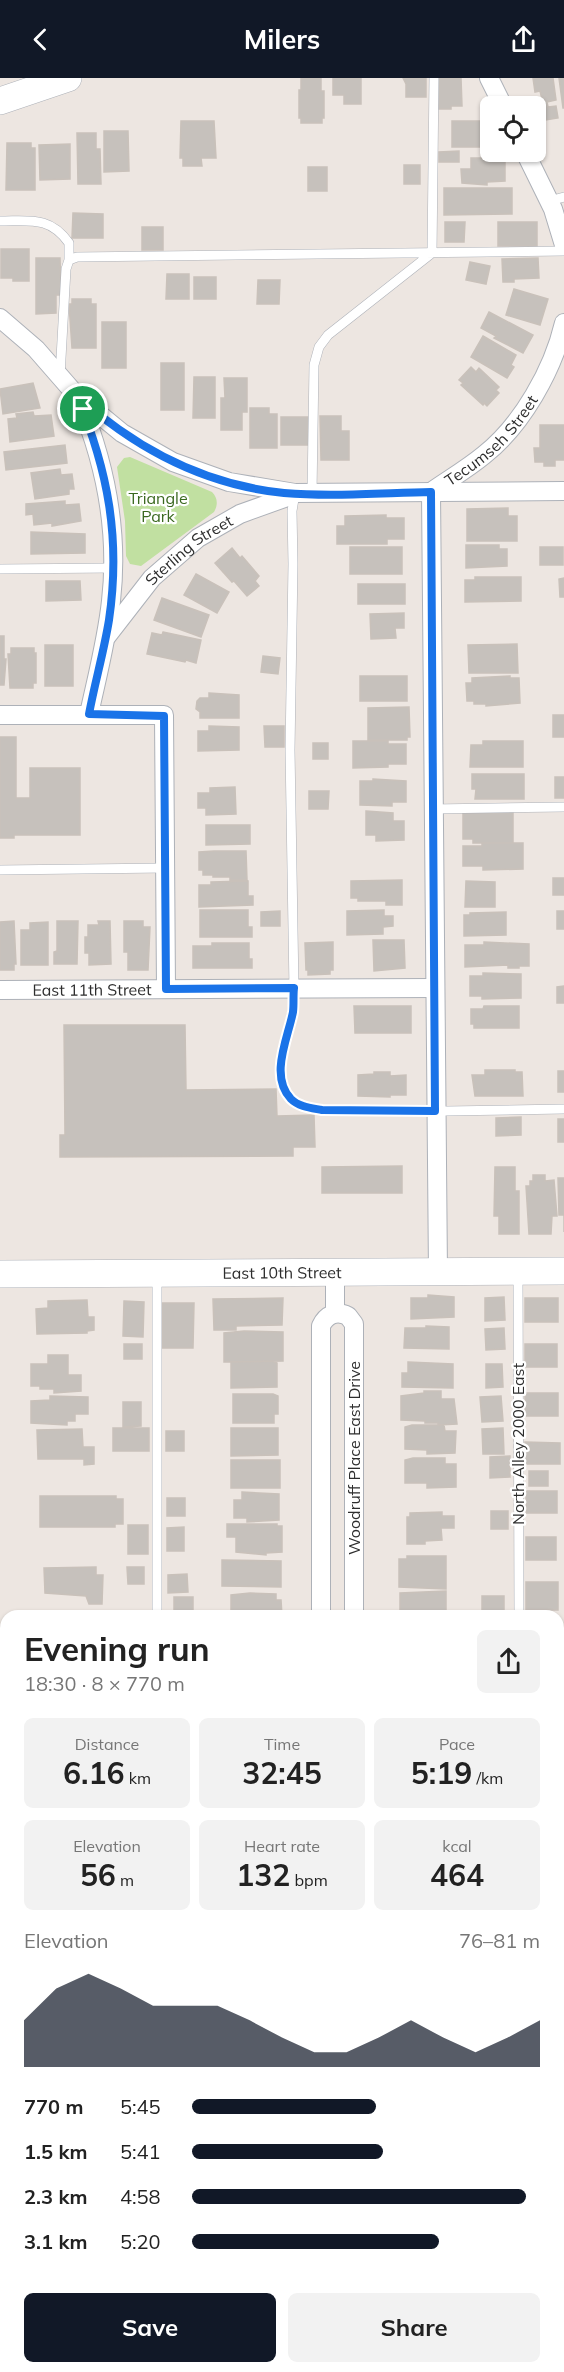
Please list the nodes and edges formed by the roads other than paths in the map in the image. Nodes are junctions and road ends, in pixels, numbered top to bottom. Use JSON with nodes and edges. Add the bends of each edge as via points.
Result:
{"nodes":[{"id":1,"x":68,"y":78,"type":"edge"},
{"id":2,"x":434,"y":78,"type":"edge"},
{"id":3,"x":489,"y":78,"type":"edge"},
{"id":4,"x":498,"y":96,"type":"edge"},
{"id":5,"x":0,"y":100,"type":"edge"},
{"id":6,"x":532,"y":162,"type":"edge"},
{"id":7,"x":557,"y":199,"type":"edge"},
{"id":8,"x":0,"y":220,"type":"edge"},
{"id":9,"x":564,"y":245,"type":"edge"},
{"id":10,"x":564,"y":251,"type":"edge"},
{"id":11,"x":432,"y":253,"type":"junction"},
{"id":12,"x":69,"y":260,"type":"junction"},
{"id":13,"x":0,"y":318,"type":"edge"},
{"id":14,"x":564,"y":323,"type":"edge"},
{"id":15,"x":561,"y":345,"type":"edge"},
{"id":16,"x":60,"y":377,"type":"junction"},
{"id":17,"x":77,"y":396,"type":"junction"},
{"id":18,"x":564,"y":491,"type":"edge"},
{"id":19,"x":431,"y":492,"type":"junction"},
{"id":20,"x":303,"y":493,"type":"junction"},
{"id":21,"x":113,"y":568,"type":"junction"},
{"id":22,"x":0,"y":569,"type":"edge"},
{"id":23,"x":106,"y":637,"type":"junction"},
{"id":24,"x":89,"y":714,"type":"junction"},
{"id":25,"x":0,"y":715,"type":"edge"},
{"id":26,"x":564,"y":807,"type":"edge"},
{"id":27,"x":433,"y":809,"type":"junction"},
{"id":28,"x":165,"y":868,"type":"junction"},
{"id":29,"x":0,"y":870,"type":"edge"},
{"id":30,"x":294,"y":988,"type":"junction"},
{"id":31,"x":434,"y":988,"type":"junction"},
{"id":32,"x":166,"y":989,"type":"junction"},
{"id":33,"x":0,"y":990,"type":"edge"},
{"id":34,"x":564,"y":1108,"type":"edge"},
{"id":35,"x":435,"y":1111,"type":"junction"},
{"id":36,"x":564,"y":1271,"type":"edge"},
{"id":37,"x":518,"y":1272,"type":"junction"},
{"id":38,"x":438,"y":1273,"type":"junction"},
{"id":39,"x":0,"y":1274,"type":"edge"},
{"id":40,"x":157,"y":1274,"type":"junction"},
{"id":41,"x":335,"y":1274,"type":"junction"},
{"id":42,"x":335,"y":1313,"type":"junction"},
{"id":43,"x":157,"y":1610,"type":"edge"},
{"id":44,"x":321,"y":1610,"type":"edge"},
{"id":45,"x":354,"y":1610,"type":"edge"},
{"id":46,"x":519,"y":1610,"type":"edge"}],
"edges":[{"from":1,"to":5,"type":"main road"},
{"from":2,"to":11,"type":"lane"},
{"from":3,"to":4,"type":"street"},
{"from":6,"to":7,"type":"street"},
{"from":7,"to":9,"type":"street"},
{"from":8,"to":12,"type":"lane","via":[[53,225],[69,243]]},
{"from":10,"to":11,"type":"lane"},
{"from":11,"to":12,"type":"lane","via":[[77,256]]},
{"from":11,"to":20,"type":"lane","via":[[328,335],[319,347],[314,365]]},
{"from":12,"to":16,"type":"lane"},
{"from":13,"to":16,"type":"street","via":[[36,349]]},
{"from":14,"to":15,"type":"street","name":"Tecumseh Street"},
{"from":15,"to":19,"type":"street","name":"Tecumseh Street","via":[[542,384],[507,430],[485,454]]},
{"from":16,"to":17,"type":"street"},
{"from":17,"to":20,"type":"street","via":[[122,433],[173,462],[236,484]]},
{"from":17,"to":21,"type":"street","name":"Sterling Street","via":[[104,471]]},
{"from":18,"to":19,"type":"street"},
{"from":19,"to":20,"type":"street"},
{"from":19,"to":27,"type":"street","name":"Tecumseh Street"},
{"from":20,"to":23,"type":"street","name":"Sterling Street","via":[[240,514],[198,538],[152,578]]},
{"from":20,"to":30,"type":"lane","via":[[292,511],[290,750]]},
{"from":21,"to":22,"type":"lane"},
{"from":21,"to":23,"type":"street","name":"Sterling Street"},
{"from":23,"to":24,"type":"street","name":"Sterling Street"},
{"from":24,"to":25,"type":"street"},
{"from":24,"to":28,"type":"street","via":[[164,716]]},
{"from":26,"to":27,"type":"lane"},
{"from":27,"to":31,"type":"street","name":"Tecumseh Street"},
{"from":28,"to":29,"type":"lane"},
{"from":28,"to":32,"type":"street"},
{"from":30,"to":31,"type":"street","name":"East 11th Street"},
{"from":30,"to":32,"type":"street","name":"East 11th Street"},
{"from":30,"to":35,"type":"lane","via":[[281,1078],[292,1101],[322,1110]]},
{"from":31,"to":35,"type":"street","name":"Tecumseh Street"},
{"from":32,"to":33,"type":"street","name":"East 11th Street"},
{"from":34,"to":35,"type":"lane"},
{"from":35,"to":38,"type":"street","name":"Tecumseh Street"},
{"from":36,"to":37,"type":"main road","name":"East 10th Street"},
{"from":37,"to":38,"type":"main road","name":"East 10th Street"},
{"from":37,"to":46,"type":"lane","name":"North Alley 2000 East"},
{"from":38,"to":41,"type":"main road","name":"East 10th Street"},
{"from":39,"to":40,"type":"main road","name":"East 10th Street"},
{"from":40,"to":41,"type":"main road","name":"East 10th Street"},
{"from":40,"to":43,"type":"lane"},
{"from":41,"to":42,"type":"street"},
{"from":42,"to":44,"type":"street","name":"Woodruff Place East Drive","via":[[326,1317],[321,1326]]},
{"from":42,"to":45,"type":"street","name":"Woodruff Place East Drive","via":[[348,1316],[354,1324]]}]}
